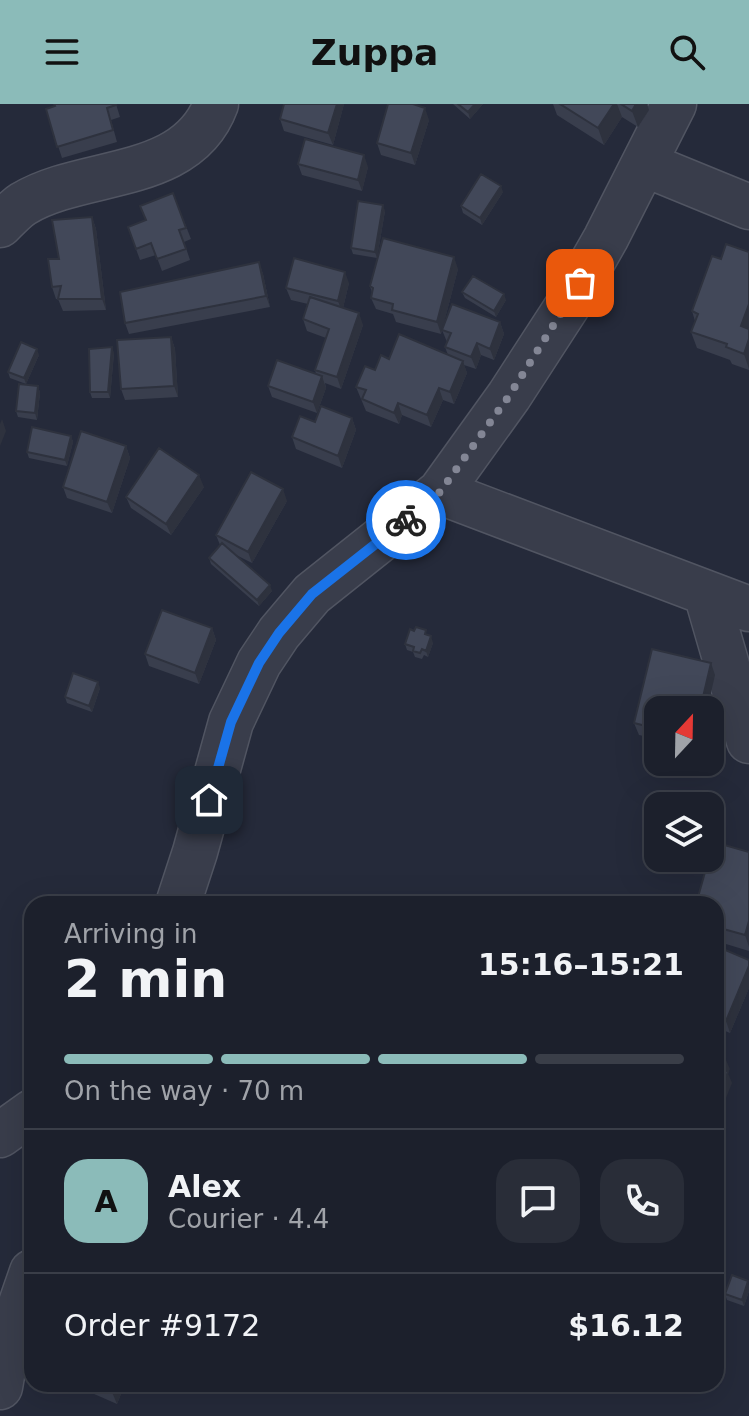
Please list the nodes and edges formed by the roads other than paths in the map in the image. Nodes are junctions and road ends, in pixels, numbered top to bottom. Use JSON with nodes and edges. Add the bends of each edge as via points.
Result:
{"nodes":[{"id":1,"x":216,"y":104,"type":"edge"},
{"id":2,"x":674,"y":104,"type":"edge"},
{"id":3,"x":644,"y":164,"type":"junction"},
{"id":4,"x":749,"y":207,"type":"edge"},
{"id":5,"x":0,"y":225,"type":"edge"},
{"id":6,"x":440,"y":492,"type":"junction"},
{"id":7,"x":706,"y":593,"type":"junction"},
{"id":8,"x":749,"y":609,"type":"edge"},
{"id":9,"x":749,"y":741,"type":"edge"},
{"id":10,"x":181,"y":896,"type":"edge"},
{"id":11,"x":24,"y":1118,"type":"edge"},
{"id":12,"x":0,"y":1135,"type":"edge"},
{"id":13,"x":24,"y":1295,"type":"edge"},
{"id":14,"x":0,"y":1387,"type":"edge"}],
"edges":[{"from":1,"to":5,"type":"street","via":[[189,145],[153,164],[52,191],[21,205]]},
{"from":2,"to":3,"type":"street"},
{"from":3,"to":4,"type":"street"},
{"from":3,"to":6,"type":"street","via":[[568,305]]},
{"from":6,"to":7,"type":"street"},
{"from":6,"to":10,"type":"street","via":[[312,594],[259,663],[231,722]]},
{"from":7,"to":8,"type":"street"},
{"from":7,"to":9,"type":"street"},
{"from":11,"to":12,"type":"street"},
{"from":13,"to":14,"type":"street"}]}
